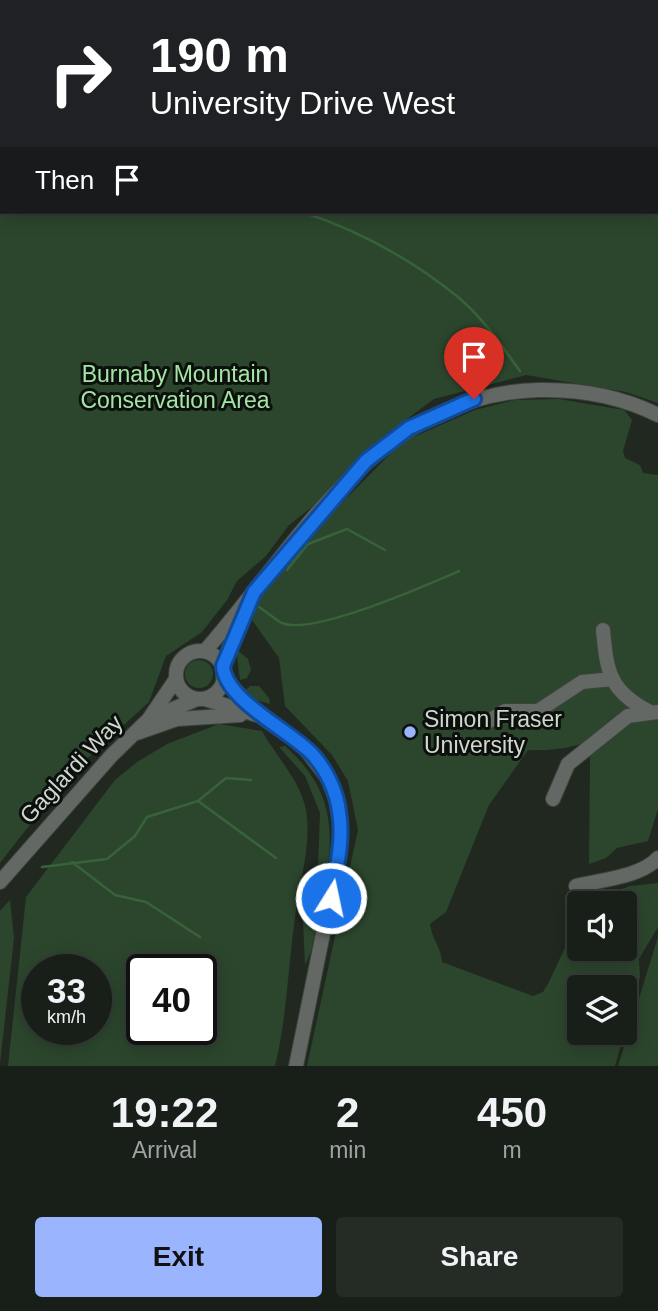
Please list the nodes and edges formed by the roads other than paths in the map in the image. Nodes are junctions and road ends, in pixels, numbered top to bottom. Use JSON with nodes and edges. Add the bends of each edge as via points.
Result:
{"nodes":[{"id":1,"x":658,"y":415,"type":"edge"},
{"id":2,"x":254,"y":592,"type":"junction"},
{"id":3,"x":603,"y":630,"type":"dead end"},
{"id":4,"x":205,"y":651,"type":"junction"},
{"id":5,"x":223,"y":671,"type":"junction"},
{"id":6,"x":176,"y":679,"type":"junction"},
{"id":7,"x":613,"y":679,"type":"junction"},
{"id":8,"x":201,"y":699,"type":"junction"},
{"id":9,"x":654,"y":712,"type":"edge"},
{"id":10,"x":260,"y":716,"type":"junction"},
{"id":11,"x":149,"y":719,"type":"junction"},
{"id":12,"x":489,"y":721,"type":"dead end"},
{"id":13,"x":133,"y":735,"type":"junction"},
{"id":14,"x":553,"y":799,"type":"dead end"},
{"id":15,"x":658,"y":858,"type":"edge"},
{"id":16,"x":0,"y":882,"type":"edge"},
{"id":17,"x":576,"y":886,"type":"dead end"},
{"id":18,"x":296,"y":1066,"type":"edge"}],
"edges":[{"from":1,"to":2,"type":"street","via":[[617,398],[551,390],[516,390],[457,404],[409,428],[366,461]]},
{"from":2,"to":4,"type":"street"},
{"from":2,"to":5,"type":"street"},
{"from":3,"to":7,"type":"street","via":[[607,671]]},
{"from":4,"to":5,"type":"street","via":[[216,656]]},
{"from":4,"to":6,"type":"street","via":[[184,658]]},
{"from":5,"to":8,"type":"street","via":[[218,691]]},
{"from":5,"to":10,"type":"street"},
{"from":6,"to":8,"type":"street","via":[[183,693]]},
{"from":6,"to":11,"type":"street","name":"Gaglardi Way"},
{"from":7,"to":9,"type":"street","via":[[629,701]]},
{"from":7,"to":12,"type":"street","via":[[582,682],[538,711],[505,711]]},
{"from":8,"to":10,"type":"street"},
{"from":8,"to":11,"type":"street","name":"Gaglardi Way"},
{"from":9,"to":14,"type":"street","via":[[628,716],[568,764]]},
{"from":10,"to":13,"type":"street","via":[[177,719]]},
{"from":10,"to":18,"type":"street","via":[[315,757],[340,812],[337,865]]},
{"from":11,"to":13,"type":"street","name":"Gaglardi Way"},
{"from":13,"to":16,"type":"street","name":"Gaglardi Way"},
{"from":15,"to":17,"type":"street","via":[[636,871]]}]}
